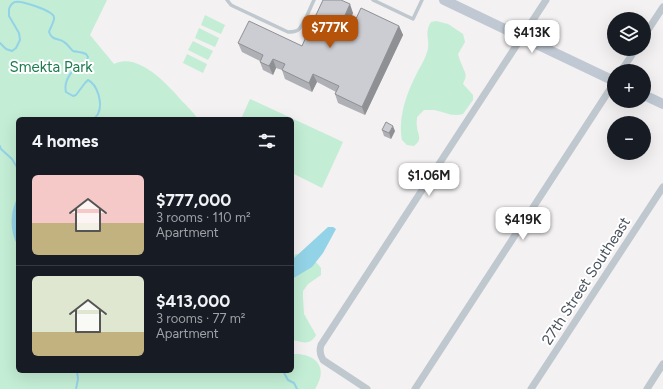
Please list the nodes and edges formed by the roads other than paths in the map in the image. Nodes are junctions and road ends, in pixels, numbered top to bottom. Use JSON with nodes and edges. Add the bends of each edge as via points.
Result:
{"nodes":[{"id":1,"x":227,"y":0,"type":"edge"},
{"id":2,"x":314,"y":0,"type":"edge"},
{"id":3,"x":374,"y":0,"type":"edge"},
{"id":4,"x":422,"y":0,"type":"edge"},
{"id":5,"x":444,"y":0,"type":"edge"},
{"id":6,"x":546,"y":0,"type":"edge"},
{"id":7,"x":663,"y":7,"type":"edge"},
{"id":8,"x":651,"y":25,"type":"edge"},
{"id":9,"x":522,"y":37,"type":"junction"},
{"id":10,"x":607,"y":79,"type":"edge"},
{"id":11,"x":607,"y":93,"type":"edge"},
{"id":12,"x":651,"y":98,"type":"edge"},
{"id":13,"x":663,"y":104,"type":"edge"},
{"id":14,"x":663,"y":187,"type":"edge"},
{"id":15,"x":663,"y":364,"type":"edge"},
{"id":16,"x":367,"y":389,"type":"edge"},
{"id":17,"x":416,"y":389,"type":"edge"},
{"id":18,"x":531,"y":389,"type":"edge"},
{"id":19,"x":647,"y":389,"type":"edge"}],
"edges":[{"from":1,"to":2,"type":"lane","via":[[230,5],[288,32],[300,28]]},
{"from":3,"to":4,"type":"lane","via":[[413,18]]},
{"from":5,"to":9,"type":"main road"},
{"from":6,"to":9,"type":"street"},
{"from":7,"to":8,"type":"street"},
{"from":9,"to":10,"type":"main road"},
{"from":9,"to":16,"type":"street","via":[[319,350],[326,362]]},
{"from":11,"to":17,"type":"street"},
{"from":12,"to":13,"type":"main road"},
{"from":14,"to":18,"type":"street","name":"27th Street Southeast"},
{"from":15,"to":19,"type":"street"}]}
